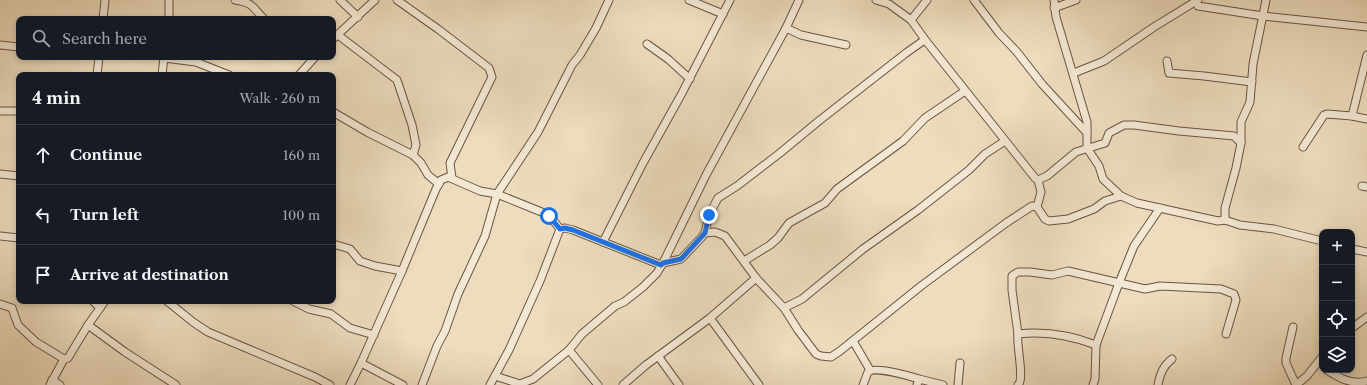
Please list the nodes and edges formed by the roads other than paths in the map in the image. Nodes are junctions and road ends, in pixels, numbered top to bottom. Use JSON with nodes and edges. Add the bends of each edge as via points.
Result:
{"nodes":[{"id":1,"x":105,"y":0,"type":"edge"},
{"id":2,"x":170,"y":0,"type":"edge"},
{"id":3,"x":235,"y":0,"type":"edge"},
{"id":4,"x":340,"y":0,"type":"edge"},
{"id":5,"x":375,"y":0,"type":"edge"},
{"id":6,"x":397,"y":0,"type":"edge"},
{"id":7,"x":609,"y":0,"type":"edge"},
{"id":8,"x":690,"y":0,"type":"edge"},
{"id":9,"x":730,"y":0,"type":"edge"},
{"id":10,"x":799,"y":0,"type":"edge"},
{"id":11,"x":876,"y":0,"type":"edge"},
{"id":12,"x":927,"y":0,"type":"edge"},
{"id":13,"x":974,"y":0,"type":"edge"},
{"id":14,"x":1054,"y":0,"type":"edge"},
{"id":15,"x":1076,"y":0,"type":"edge"},
{"id":16,"x":1266,"y":0,"type":"edge"},
{"id":17,"x":890,"y":2,"type":"edge"},
{"id":18,"x":1198,"y":3,"type":"edge"},
{"id":19,"x":1054,"y":8,"type":"junction"},
{"id":20,"x":723,"y":14,"type":"junction"},
{"id":21,"x":103,"y":16,"type":"edge"},
{"id":22,"x":169,"y":16,"type":"edge"},
{"id":23,"x":261,"y":16,"type":"edge"},
{"id":24,"x":1263,"y":16,"type":"junction"},
{"id":25,"x":358,"y":17,"type":"junction"},
{"id":26,"x":911,"y":20,"type":"junction"},
{"id":27,"x":1367,"y":27,"type":"edge"},
{"id":28,"x":786,"y":28,"type":"junction"},
{"id":29,"x":336,"y":36,"type":"edge"},
{"id":30,"x":336,"y":38,"type":"edge"},
{"id":31,"x":926,"y":41,"type":"junction"},
{"id":32,"x":647,"y":44,"type":"dead end"},
{"id":33,"x":0,"y":45,"type":"edge"},
{"id":34,"x":846,"y":46,"type":"dead end"},
{"id":35,"x":16,"y":47,"type":"edge"},
{"id":36,"x":1367,"y":55,"type":"edge"},
{"id":37,"x":99,"y":60,"type":"edge"},
{"id":38,"x":164,"y":60,"type":"edge"},
{"id":39,"x":180,"y":60,"type":"edge"},
{"id":40,"x":310,"y":60,"type":"edge"},
{"id":41,"x":1167,"y":61,"type":"dead end"},
{"id":42,"x":97,"y":72,"type":"edge"},
{"id":43,"x":162,"y":72,"type":"edge"},
{"id":44,"x":221,"y":72,"type":"edge"},
{"id":45,"x":301,"y":72,"type":"edge"},
{"id":46,"x":1074,"y":73,"type":"junction"},
{"id":47,"x":690,"y":79,"type":"junction"},
{"id":48,"x":1252,"y":82,"type":"junction"},
{"id":49,"x":965,"y":91,"type":"junction"},
{"id":50,"x":0,"y":111,"type":"edge"},
{"id":51,"x":16,"y":111,"type":"edge"},
{"id":52,"x":336,"y":114,"type":"edge"},
{"id":53,"x":1352,"y":116,"type":"junction"},
{"id":54,"x":1367,"y":119,"type":"edge"},
{"id":55,"x":1087,"y":132,"type":"junction"},
{"id":56,"x":1005,"y":141,"type":"junction"},
{"id":57,"x":1241,"y":143,"type":"junction"},
{"id":58,"x":1303,"y":147,"type":"dead end"},
{"id":59,"x":1087,"y":148,"type":"junction"},
{"id":60,"x":413,"y":155,"type":"junction"},
{"id":61,"x":0,"y":174,"type":"edge"},
{"id":62,"x":16,"y":176,"type":"edge"},
{"id":63,"x":452,"y":178,"type":"junction"},
{"id":64,"x":1038,"y":180,"type":"junction"},
{"id":65,"x":439,"y":184,"type":"junction"},
{"id":66,"x":497,"y":194,"type":"junction"},
{"id":67,"x":1120,"y":196,"type":"junction"},
{"id":68,"x":1037,"y":207,"type":"junction"},
{"id":69,"x":1160,"y":208,"type":"junction"},
{"id":70,"x":1225,"y":220,"type":"junction"},
{"id":71,"x":560,"y":229,"type":"junction"},
{"id":72,"x":705,"y":233,"type":"junction"},
{"id":73,"x":0,"y":236,"type":"edge"},
{"id":74,"x":16,"y":238,"type":"edge"},
{"id":75,"x":1319,"y":240,"type":"edge"},
{"id":76,"x":603,"y":242,"type":"junction"},
{"id":77,"x":336,"y":245,"type":"edge"},
{"id":78,"x":1355,"y":249,"type":"edge"},
{"id":79,"x":1367,"y":252,"type":"edge"},
{"id":80,"x":744,"y":262,"type":"junction"},
{"id":81,"x":662,"y":264,"type":"junction"},
{"id":82,"x":402,"y":271,"type":"junction"},
{"id":83,"x":756,"y":278,"type":"junction"},
{"id":84,"x":1119,"y":283,"type":"junction"},
{"id":85,"x":0,"y":304,"type":"edge"},
{"id":86,"x":96,"y":304,"type":"edge"},
{"id":87,"x":103,"y":304,"type":"edge"},
{"id":88,"x":171,"y":304,"type":"edge"},
{"id":89,"x":300,"y":304,"type":"edge"},
{"id":90,"x":100,"y":308,"type":"junction"},
{"id":91,"x":784,"y":308,"type":"junction"},
{"id":92,"x":1367,"y":317,"type":"edge"},
{"id":93,"x":710,"y":318,"type":"junction"},
{"id":94,"x":88,"y":325,"type":"junction"},
{"id":95,"x":1355,"y":326,"type":"edge"},
{"id":96,"x":1293,"y":327,"type":"dead end"},
{"id":97,"x":1018,"y":334,"type":"junction"},
{"id":98,"x":1226,"y":334,"type":"dead end"},
{"id":99,"x":374,"y":335,"type":"junction"},
{"id":100,"x":853,"y":341,"type":"junction"},
{"id":101,"x":1096,"y":345,"type":"junction"},
{"id":102,"x":569,"y":350,"type":"junction"},
{"id":103,"x":658,"y":356,"type":"junction"},
{"id":104,"x":64,"y":359,"type":"junction"},
{"id":105,"x":1172,"y":359,"type":"dead end"},
{"id":106,"x":362,"y":363,"type":"junction"},
{"id":107,"x":960,"y":363,"type":"dead end"},
{"id":108,"x":1319,"y":365,"type":"edge"},
{"id":109,"x":870,"y":370,"type":"junction"},
{"id":110,"x":1332,"y":373,"type":"edge"},
{"id":111,"x":495,"y":376,"type":"junction"},
{"id":112,"x":1367,"y":381,"type":"edge"},
{"id":113,"x":51,"y":382,"type":"edge"},
{"id":114,"x":918,"y":382,"type":"edge"},
{"id":115,"x":60,"y":385,"type":"edge"},
{"id":116,"x":176,"y":385,"type":"edge"},
{"id":117,"x":330,"y":385,"type":"edge"},
{"id":118,"x":350,"y":385,"type":"edge"},
{"id":119,"x":403,"y":385,"type":"edge"},
{"id":120,"x":422,"y":385,"type":"edge"},
{"id":121,"x":490,"y":385,"type":"edge"},
{"id":122,"x":520,"y":385,"type":"edge"},
{"id":123,"x":598,"y":385,"type":"edge"},
{"id":124,"x":623,"y":385,"type":"edge"},
{"id":125,"x":679,"y":385,"type":"edge"},
{"id":126,"x":759,"y":385,"type":"edge"},
{"id":127,"x":863,"y":385,"type":"edge"},
{"id":128,"x":943,"y":385,"type":"edge"},
{"id":129,"x":958,"y":385,"type":"edge"},
{"id":130,"x":1018,"y":385,"type":"edge"},
{"id":131,"x":1093,"y":385,"type":"edge"},
{"id":132,"x":1158,"y":385,"type":"edge"},
{"id":133,"x":1296,"y":385,"type":"edge"}],
"edges":[{"from":1,"to":21,"type":"street"},
{"from":2,"to":22,"type":"street"},
{"from":3,"to":23,"type":"street","via":[[253,6]]},
{"from":4,"to":25,"type":"street"},
{"from":5,"to":25,"type":"street"},
{"from":6,"to":63,"type":"street","via":[[489,68],[492,77],[450,163]]},
{"from":7,"to":66,"type":"street","via":[[538,132]]},
{"from":8,"to":20,"type":"street"},
{"from":9,"to":20,"type":"street"},
{"from":10,"to":28,"type":"street"},
{"from":11,"to":17,"type":"street"},
{"from":12,"to":26,"type":"street"},
{"from":13,"to":55,"type":"street","via":[[1042,84]]},
{"from":14,"to":19,"type":"street"},
{"from":15,"to":19,"type":"street"},
{"from":16,"to":24,"type":"street"},
{"from":17,"to":26,"type":"street"},
{"from":18,"to":24,"type":"street"},
{"from":18,"to":46,"type":"street","via":[[1154,27],[1104,61]]},
{"from":19,"to":46,"type":"street"},
{"from":20,"to":47,"type":"street"},
{"from":24,"to":27,"type":"street"},
{"from":24,"to":48,"type":"street"},
{"from":25,"to":29,"type":"street"},
{"from":26,"to":31,"type":"street"},
{"from":28,"to":34,"type":"street","via":[[801,35]]},
{"from":28,"to":81,"type":"street","via":[[706,175]]},
{"from":30,"to":60,"type":"street","via":[[397,80],[412,125],[416,145]]},
{"from":31,"to":49,"type":"street"},
{"from":31,"to":72,"type":"street","via":[[919,43],[780,153],[718,198],[709,215]]},
{"from":32,"to":47,"type":"street"},
{"from":33,"to":35,"type":"street"},
{"from":36,"to":53,"type":"street"},
{"from":37,"to":42,"type":"street"},
{"from":38,"to":43,"type":"street"},
{"from":39,"to":44,"type":"street","via":[[196,62]]},
{"from":40,"to":45,"type":"street"},
{"from":41,"to":48,"type":"street","via":[[1169,73]]},
{"from":46,"to":55,"type":"street","via":[[1087,122]]},
{"from":47,"to":76,"type":"street"},
{"from":48,"to":57,"type":"street","via":[[1250,102],[1242,122]]},
{"from":49,"to":56,"type":"street"},
{"from":49,"to":80,"type":"street","via":[[925,118],[903,141],[837,189],[825,203],[789,224],[770,245]]},
{"from":50,"to":51,"type":"street"},
{"from":52,"to":60,"type":"street"},
{"from":53,"to":54,"type":"street"},
{"from":53,"to":58,"type":"street","via":[[1324,115]]},
{"from":55,"to":59,"type":"street"},
{"from":56,"to":64,"type":"street"},
{"from":56,"to":91,"type":"street","via":[[984,154],[958,179],[802,298]]},
{"from":57,"to":59,"type":"street","via":[[1234,136],[1134,124],[1124,125],[1110,133],[1105,143]]},
{"from":57,"to":70,"type":"street","via":[[1225,208]]},
{"from":59,"to":64,"type":"street","via":[[1076,152],[1047,176]]},
{"from":59,"to":67,"type":"street","via":[[1099,166],[1103,179]]},
{"from":60,"to":65,"type":"street","via":[[428,175]]},
{"from":61,"to":62,"type":"street"},
{"from":63,"to":65,"type":"street","via":[[445,177]]},
{"from":63,"to":66,"type":"street","via":[[480,191]]},
{"from":64,"to":68,"type":"street","via":[[1041,192]]},
{"from":65,"to":82,"type":"street"},
{"from":66,"to":71,"type":"street","via":[[544,213],[554,220]]},
{"from":66,"to":120,"type":"street","via":[[485,236],[458,294]]},
{"from":67,"to":68,"type":"street","via":[[1068,219],[1049,221]]},
{"from":67,"to":69,"type":"street"},
{"from":68,"to":100,"type":"street","via":[[1032,206],[1006,223],[921,286]]},
{"from":69,"to":70,"type":"street","via":[[1218,221]]},
{"from":69,"to":84,"type":"street","via":[[1134,246]]},
{"from":70,"to":75,"type":"street"},
{"from":71,"to":76,"type":"street","via":[[573,230]]},
{"from":71,"to":111,"type":"street","via":[[540,281]]},
{"from":72,"to":80,"type":"street","via":[[715,232],[725,236]]},
{"from":72,"to":81,"type":"street","via":[[681,259]]},
{"from":73,"to":74,"type":"street"},
{"from":76,"to":81,"type":"street"},
{"from":77,"to":82,"type":"street","via":[[350,249],[360,261]]},
{"from":78,"to":79,"type":"street"},
{"from":80,"to":83,"type":"street"},
{"from":81,"to":102,"type":"street","via":[[658,273],[643,287],[615,306],[582,334]]},
{"from":82,"to":99,"type":"street"},
{"from":83,"to":91,"type":"street"},
{"from":83,"to":93,"type":"street"},
{"from":84,"to":97,"type":"street","via":[[1068,271],[1052,275],[1018,272],[1012,276]]},
{"from":84,"to":98,"type":"street","via":[[1145,289],[1160,286],[1221,290],[1234,294],[1236,300]]},
{"from":84,"to":101,"type":"street"},
{"from":85,"to":104,"type":"street","via":[[12,308],[18,325],[36,342]]},
{"from":86,"to":90,"type":"street"},
{"from":87,"to":90,"type":"street"},
{"from":88,"to":117,"type":"street","via":[[208,332]]},
{"from":89,"to":99,"type":"street","via":[[331,314],[350,328]]},
{"from":90,"to":94,"type":"street"},
{"from":91,"to":100,"type":"street","via":[[816,354],[833,356]]},
{"from":92,"to":95,"type":"street"},
{"from":93,"to":103,"type":"street"},
{"from":93,"to":126,"type":"street"},
{"from":94,"to":104,"type":"street","via":[[68,358]]},
{"from":94,"to":116,"type":"street"},
{"from":96,"to":133,"type":"street","via":[[1286,363]]},
{"from":97,"to":101,"type":"street","via":[[1041,333],[1077,338]]},
{"from":97,"to":130,"type":"street"},
{"from":99,"to":106,"type":"street"},
{"from":100,"to":109,"type":"street"},
{"from":101,"to":131,"type":"street"},
{"from":102,"to":122,"type":"street","via":[[533,379]]},
{"from":102,"to":123,"type":"street"},
{"from":103,"to":124,"type":"street"},
{"from":103,"to":125,"type":"street"},
{"from":104,"to":113,"type":"street"},
{"from":105,"to":132,"type":"street","via":[[1165,365]]},
{"from":106,"to":118,"type":"street"},
{"from":106,"to":119,"type":"street"},
{"from":107,"to":129,"type":"street"},
{"from":108,"to":133,"type":"street"},
{"from":109,"to":114,"type":"street","via":[[898,373]]},
{"from":109,"to":127,"type":"street"},
{"from":110,"to":112,"type":"street","via":[[1355,383]]},
{"from":111,"to":121,"type":"street"},
{"from":111,"to":122,"type":"street"},
{"from":113,"to":115,"type":"street"},
{"from":114,"to":128,"type":"street"}]}
